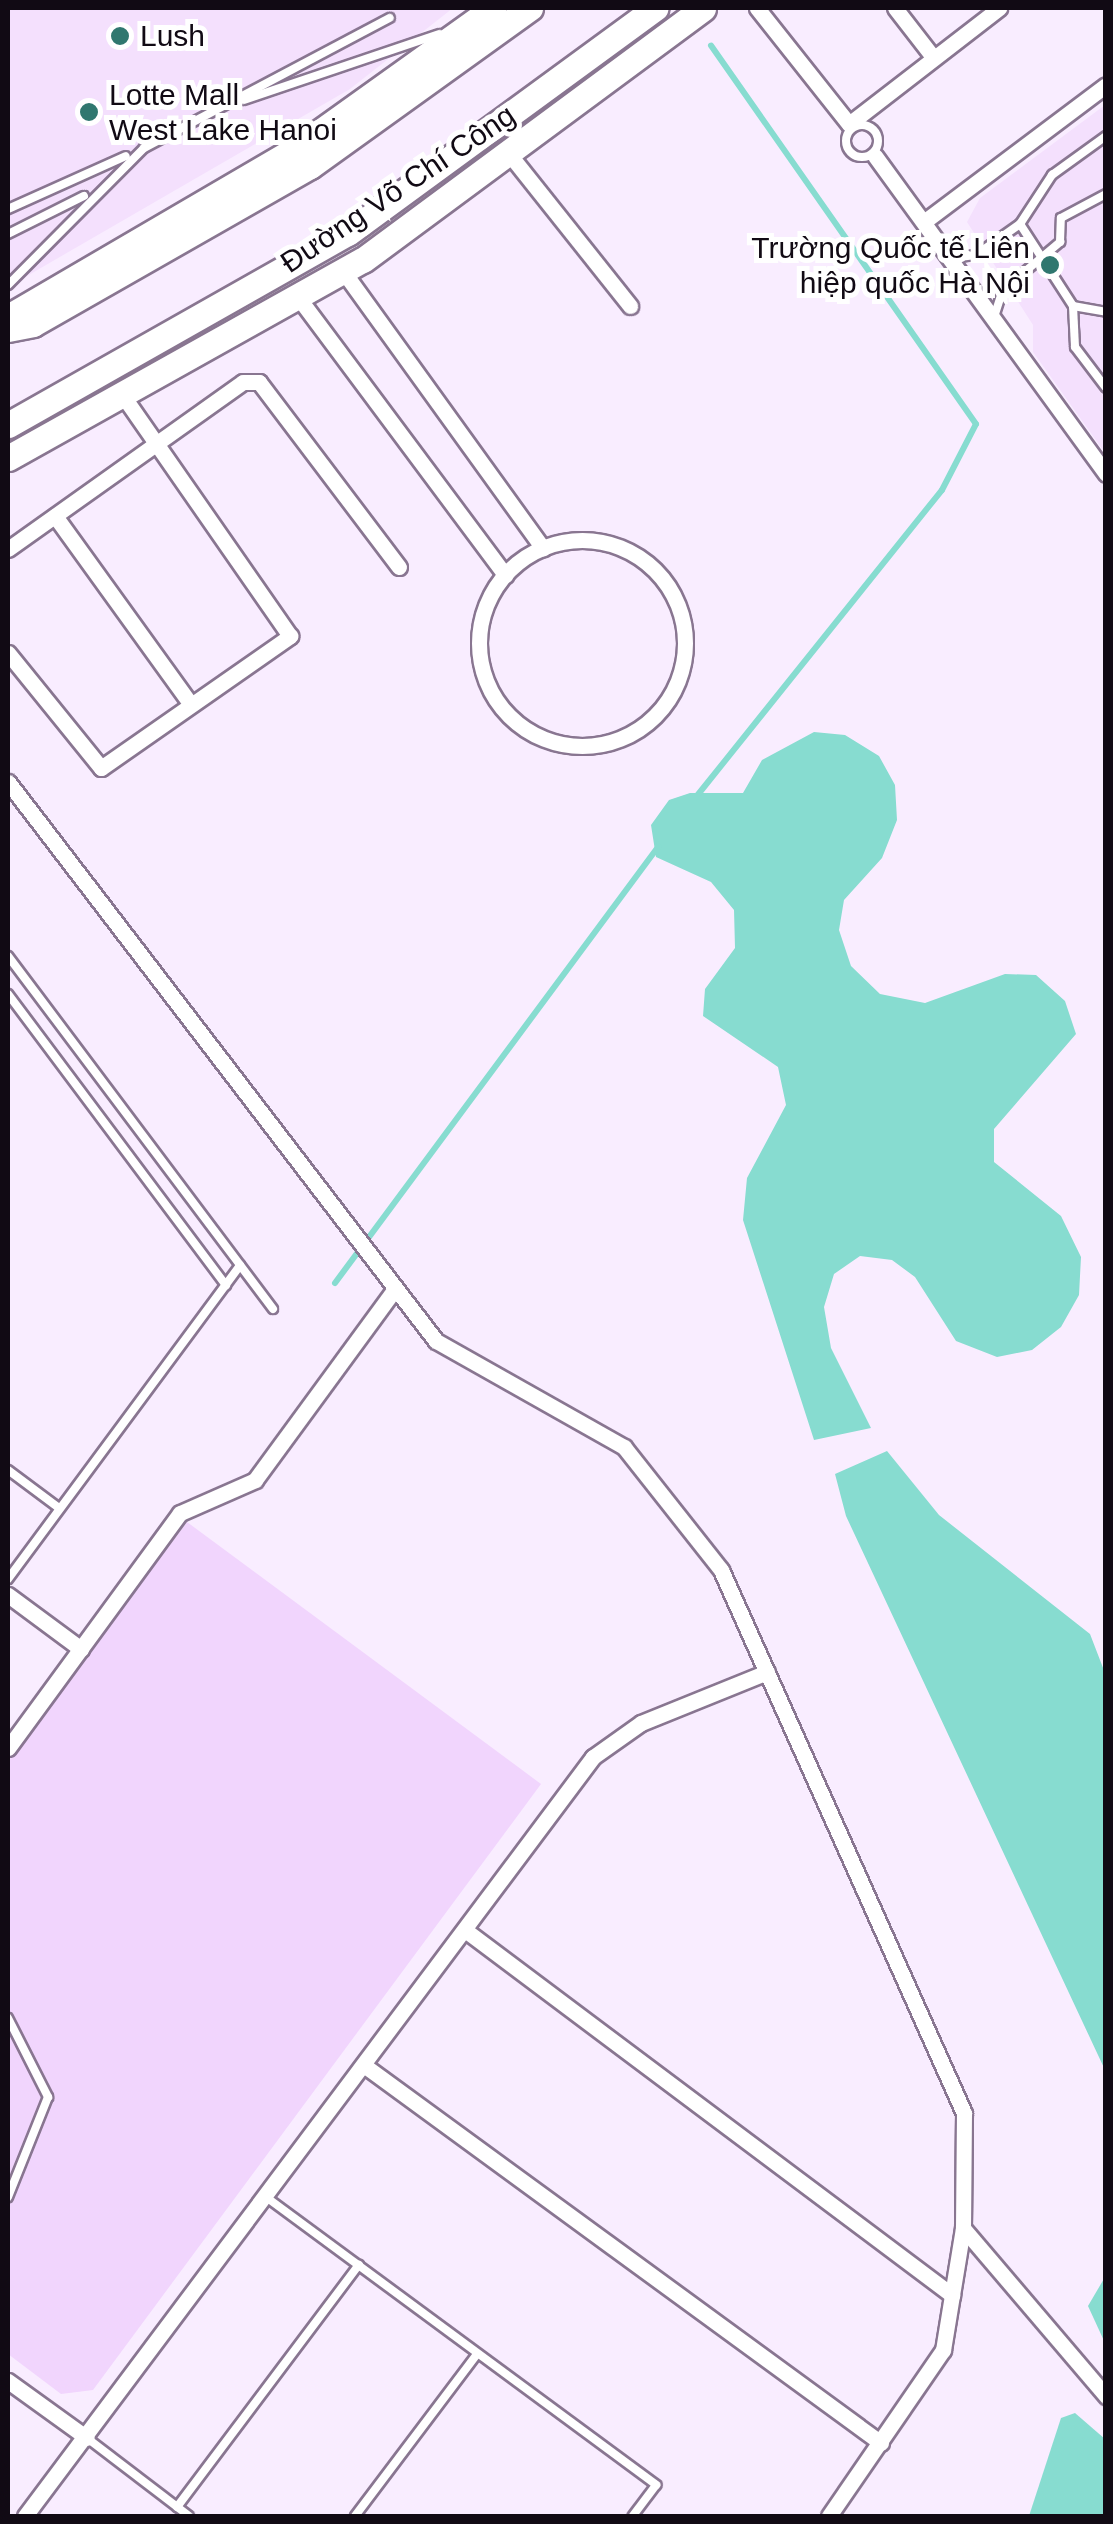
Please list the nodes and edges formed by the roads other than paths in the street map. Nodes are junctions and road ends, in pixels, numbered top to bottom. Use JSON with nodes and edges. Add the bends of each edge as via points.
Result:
{"nodes":[{"id":1,"x":530,"y":8,"type":"edge"},
{"id":2,"x":655,"y":8,"type":"edge"},
{"id":3,"x":703,"y":8,"type":"edge"},
{"id":4,"x":757,"y":8,"type":"edge"},
{"id":5,"x":895,"y":8,"type":"edge"},
{"id":6,"x":999,"y":8,"type":"edge"},
{"id":7,"x":482,"y":15,"type":"edge"},
{"id":8,"x":390,"y":18,"type":"dead end"},
{"id":9,"x":934,"y":57,"type":"junction"},
{"id":10,"x":1106,"y":85,"type":"edge"},
{"id":11,"x":229,"y":104,"type":"junction"},
{"id":12,"x":848,"y":124,"type":"junction"},
{"id":13,"x":1106,"y":136,"type":"edge"},
{"id":14,"x":144,"y":148,"type":"junction"},
{"id":15,"x":510,"y":155,"type":"junction"},
{"id":16,"x":875,"y":156,"type":"junction"},
{"id":17,"x":92,"y":191,"type":"junction"},
{"id":18,"x":1106,"y":194,"type":"edge"},
{"id":19,"x":8,"y":210,"type":"edge"},
{"id":20,"x":924,"y":221,"type":"junction"},
{"id":21,"x":1020,"y":224,"type":"junction"},
{"id":22,"x":8,"y":234,"type":"edge"},
{"id":23,"x":951,"y":258,"type":"junction"},
{"id":24,"x":1043,"y":258,"type":"junction"},
{"id":25,"x":343,"y":271,"type":"junction"},
{"id":26,"x":8,"y":285,"type":"edge"},
{"id":27,"x":298,"y":297,"type":"junction"},
{"id":28,"x":630,"y":306,"type":"dead end"},
{"id":29,"x":1072,"y":306,"type":"junction"},
{"id":30,"x":1106,"y":312,"type":"edge"},
{"id":31,"x":8,"y":317,"type":"edge"},
{"id":32,"x":994,"y":317,"type":"junction"},
{"id":33,"x":8,"y":329,"type":"edge"},
{"id":34,"x":1106,"y":388,"type":"edge"},
{"id":35,"x":124,"y":396,"type":"junction"},
{"id":36,"x":8,"y":425,"type":"edge"},
{"id":37,"x":156,"y":444,"type":"junction"},
{"id":38,"x":8,"y":458,"type":"edge"},
{"id":39,"x":1106,"y":474,"type":"edge"},
{"id":40,"x":55,"y":516,"type":"junction"},
{"id":41,"x":544,"y":548,"type":"junction"},
{"id":42,"x":8,"y":549,"type":"edge"},
{"id":43,"x":399,"y":568,"type":"dead end"},
{"id":44,"x":505,"y":575,"type":"junction"},
{"id":45,"x":8,"y":653,"type":"edge"},
{"id":46,"x":190,"y":704,"type":"junction"},
{"id":47,"x":10,"y":789,"type":"edge"},
{"id":48,"x":8,"y":956,"type":"edge"},
{"id":49,"x":8,"y":994,"type":"edge"},
{"id":50,"x":121,"y":1107,"type":"junction"},
{"id":51,"x":103,"y":1120,"type":"junction"},
{"id":52,"x":240,"y":1265,"type":"junction"},
{"id":53,"x":226,"y":1284,"type":"junction"},
{"id":54,"x":395,"y":1288,"type":"junction"},
{"id":55,"x":273,"y":1309,"type":"dead end"},
{"id":56,"x":8,"y":1470,"type":"edge"},
{"id":57,"x":60,"y":1508,"type":"junction"},
{"id":58,"x":8,"y":1579,"type":"edge"},
{"id":59,"x":8,"y":1595,"type":"edge"},
{"id":60,"x":81,"y":1648,"type":"junction"},
{"id":61,"x":767,"y":1672,"type":"junction"},
{"id":62,"x":8,"y":1748,"type":"edge"},
{"id":63,"x":465,"y":1930,"type":"junction"},
{"id":64,"x":8,"y":2018,"type":"edge"},
{"id":65,"x":365,"y":2066,"type":"junction"},
{"id":66,"x":8,"y":2197,"type":"edge"},
{"id":67,"x":266,"y":2197,"type":"junction"},
{"id":68,"x":963,"y":2228,"type":"junction"},
{"id":69,"x":359,"y":2266,"type":"junction"},
{"id":70,"x":952,"y":2295,"type":"junction"},
{"id":71,"x":477,"y":2354,"type":"junction"},
{"id":72,"x":8,"y":2381,"type":"edge"},
{"id":73,"x":1106,"y":2396,"type":"edge"},
{"id":74,"x":86,"y":2438,"type":"junction"},
{"id":75,"x":881,"y":2444,"type":"junction"},
{"id":76,"x":176,"y":2508,"type":"junction"},
{"id":77,"x":25,"y":2516,"type":"edge"},
{"id":78,"x":188,"y":2516,"type":"edge"},
{"id":79,"x":355,"y":2516,"type":"edge"},
{"id":80,"x":632,"y":2516,"type":"edge"},
{"id":81,"x":829,"y":2516,"type":"edge"}],
"edges":[{"from":1,"to":33,"type":"main road","via":[[310,166],[33,324]]},
{"from":2,"to":36,"type":"main road","name":"Đường Võ Chí Công","via":[[348,234]]},
{"from":3,"to":15,"type":"main road","name":"Đường Võ Chí Công"},
{"from":4,"to":12,"type":"street"},
{"from":5,"to":9,"type":"street"},
{"from":6,"to":9,"type":"street"},
{"from":7,"to":11,"type":"lane"},
{"from":7,"to":31,"type":"main road","via":[[299,147]]},
{"from":8,"to":11,"type":"lane"},
{"from":9,"to":12,"type":"street"},
{"from":10,"to":20,"type":"street"},
{"from":11,"to":14,"type":"lane"},
{"from":12,"to":16,"type":"lane","via":[[852,150]]},
{"from":12,"to":16,"type":"lane","via":[[864,124],[880,144]]},
{"from":13,"to":21,"type":"lane","via":[[1052,176]]},
{"from":14,"to":17,"type":"lane"},
{"from":14,"to":19,"type":"lane"},
{"from":15,"to":25,"type":"main road","name":"Đường Võ Chí Công"},
{"from":15,"to":28,"type":"street"},
{"from":16,"to":20,"type":"street"},
{"from":17,"to":22,"type":"lane"},
{"from":17,"to":26,"type":"lane"},
{"from":18,"to":24,"type":"lane","via":[[1061,218],[1060,242]]},
{"from":20,"to":23,"type":"street"},
{"from":21,"to":23,"type":"lane","via":[[976,255]]},
{"from":21,"to":24,"type":"lane"},
{"from":23,"to":32,"type":"street"},
{"from":24,"to":29,"type":"lane"},
{"from":24,"to":32,"type":"lane","via":[[1003,290]]},
{"from":25,"to":27,"type":"main road","name":"Đường Võ Chí Công"},
{"from":25,"to":41,"type":"street"},
{"from":27,"to":35,"type":"main road","name":"Đường Võ Chí Công"},
{"from":27,"to":44,"type":"street"},
{"from":29,"to":30,"type":"lane"},
{"from":29,"to":34,"type":"lane","via":[[1074,347]]},
{"from":32,"to":39,"type":"street"},
{"from":35,"to":37,"type":"street"},
{"from":35,"to":38,"type":"main road","name":"Đường Võ Chí Công"},
{"from":37,"to":40,"type":"street"},
{"from":37,"to":43,"type":"street","via":[[243,382],[259,382]]},
{"from":37,"to":46,"type":"street","via":[[291,630]]},
{"from":40,"to":42,"type":"street"},
{"from":40,"to":46,"type":"street"},
{"from":41,"to":44,"type":"street"},
{"from":41,"to":44,"type":"street","via":[[614,545],[667,584],[681,613],[680,678],[639,731],[571,747],[508,716],[478,652],[481,617]]},
{"from":45,"to":46,"type":"street","via":[[98,768]]},
{"from":47,"to":54,"type":"street"},
{"from":48,"to":50,"type":"lane"},
{"from":49,"to":51,"type":"lane"},
{"from":50,"to":51,"type":"lane"},
{"from":50,"to":52,"type":"lane"},
{"from":51,"to":53,"type":"lane"},
{"from":52,"to":53,"type":"lane"},
{"from":52,"to":55,"type":"lane"},
{"from":53,"to":57,"type":"lane"},
{"from":54,"to":60,"type":"street","via":[[255,1480],[180,1513]]},
{"from":54,"to":61,"type":"street","via":[[436,1342],[624,1447],[721,1570]]},
{"from":56,"to":57,"type":"lane"},
{"from":57,"to":58,"type":"lane"},
{"from":59,"to":60,"type":"street"},
{"from":60,"to":62,"type":"street"},
{"from":61,"to":63,"type":"street","via":[[641,1723],[593,1757]]},
{"from":61,"to":68,"type":"street","via":[[964,2112]]},
{"from":63,"to":65,"type":"street"},
{"from":63,"to":70,"type":"street"},
{"from":64,"to":66,"type":"lane","via":[[48,2097]]},
{"from":65,"to":67,"type":"street"},
{"from":65,"to":75,"type":"street"},
{"from":67,"to":69,"type":"lane"},
{"from":67,"to":74,"type":"street"},
{"from":68,"to":70,"type":"street"},
{"from":68,"to":73,"type":"street"},
{"from":69,"to":71,"type":"lane"},
{"from":69,"to":76,"type":"lane"},
{"from":70,"to":75,"type":"street","via":[[943,2350]]},
{"from":71,"to":79,"type":"lane"},
{"from":71,"to":80,"type":"lane","via":[[656,2485]]},
{"from":72,"to":74,"type":"street"},
{"from":74,"to":76,"type":"lane"},
{"from":74,"to":77,"type":"street"},
{"from":75,"to":81,"type":"street"},
{"from":76,"to":78,"type":"lane"}]}
